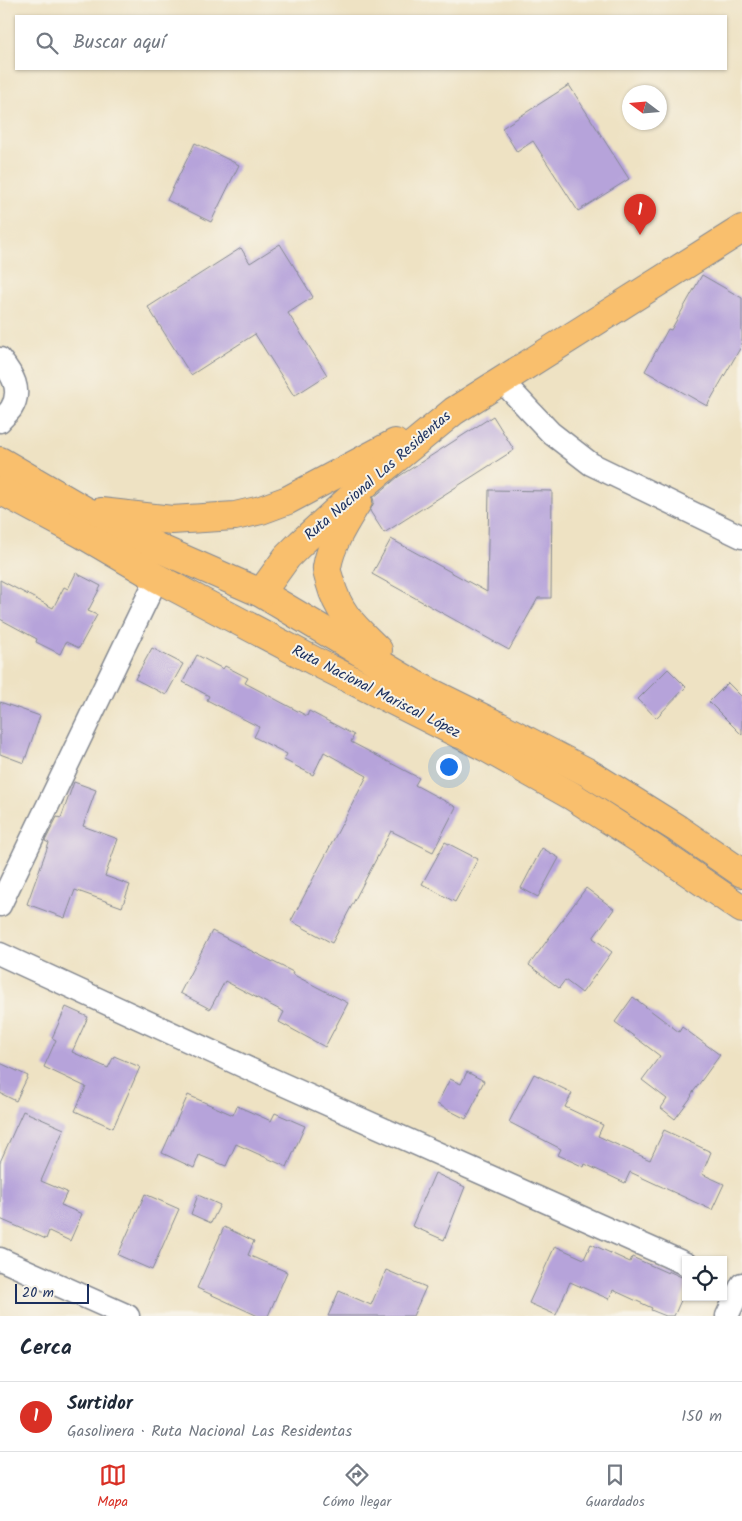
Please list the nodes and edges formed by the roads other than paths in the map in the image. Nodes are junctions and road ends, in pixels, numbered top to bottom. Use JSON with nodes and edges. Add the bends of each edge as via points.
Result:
{"nodes":[{"id":1,"x":742,"y":229,"type":"edge"},
{"id":2,"x":0,"y":358,"type":"edge"},
{"id":3,"x":501,"y":380,"type":"junction"},
{"id":4,"x":454,"y":411,"type":"junction"},
{"id":5,"x":0,"y":421,"type":"edge"},
{"id":6,"x":0,"y":461,"type":"edge"},
{"id":7,"x":370,"y":480,"type":"junction"},
{"id":8,"x":0,"y":490,"type":"edge"},
{"id":9,"x":84,"y":510,"type":"junction"},
{"id":10,"x":742,"y":537,"type":"edge"},
{"id":11,"x":122,"y":558,"type":"junction"},
{"id":12,"x":156,"y":578,"type":"junction"},
{"id":13,"x":261,"y":593,"type":"junction"},
{"id":14,"x":322,"y":665,"type":"junction"},
{"id":15,"x":414,"y":684,"type":"junction"},
{"id":16,"x":742,"y":873,"type":"edge"},
{"id":17,"x":0,"y":905,"type":"edge"},
{"id":18,"x":742,"y":909,"type":"edge"},
{"id":19,"x":0,"y":954,"type":"edge"},
{"id":20,"x":0,"y":1259,"type":"edge"},
{"id":21,"x":682,"y":1262,"type":"edge"},
{"id":22,"x":735,"y":1284,"type":"edge"},
{"id":23,"x":117,"y":1314,"type":"edge"},
{"id":24,"x":726,"y":1316,"type":"edge"}],
"edges":[{"from":1,"to":3,"type":"highway","name":"Ruta Nacional Las Residentas"},
{"from":2,"to":5,"type":"street","via":[[11,373],[17,390],[11,409]]},
{"from":3,"to":4,"type":"highway","name":"Ruta Nacional Las Residentas"},
{"from":3,"to":10,"type":"street","via":[[551,433],[591,464]]},
{"from":4,"to":7,"type":"highway","name":"Ruta Nacional Las Residentas"},
{"from":4,"to":9,"type":"highway","via":[[288,500],[261,510],[235,516],[172,520]]},
{"from":6,"to":9,"type":"highway","name":"Ruta Nacional Mariscal López"},
{"from":7,"to":13,"type":"highway","name":"Ruta Nacional Las Residentas","via":[[287,557]]},
{"from":7,"to":15,"type":"highway","via":[[343,527],[326,569],[338,606],[350,623]]},
{"from":8,"to":11,"type":"highway","name":"Ruta Nacional Mariscal López"},
{"from":9,"to":13,"type":"highway","name":"Ruta Nacional Mariscal López","via":[[163,550]]},
{"from":11,"to":12,"type":"highway","name":"Ruta Nacional Mariscal López"},
{"from":11,"to":13,"type":"highway"},
{"from":12,"to":14,"type":"highway","name":"Ruta Nacional Mariscal López"},
{"from":12,"to":17,"type":"street"},
{"from":13,"to":14,"type":"highway"},
{"from":13,"to":15,"type":"highway","name":"Ruta Nacional Mariscal López"},
{"from":14,"to":18,"type":"highway","name":"Ruta Nacional Mariscal López","via":[[485,747],[572,796]]},
{"from":15,"to":16,"type":"highway","name":"Ruta Nacional Mariscal López","via":[[587,772]]},
{"from":19,"to":21,"type":"street"},
{"from":20,"to":23,"type":"street"},
{"from":22,"to":24,"type":"street"}]}
